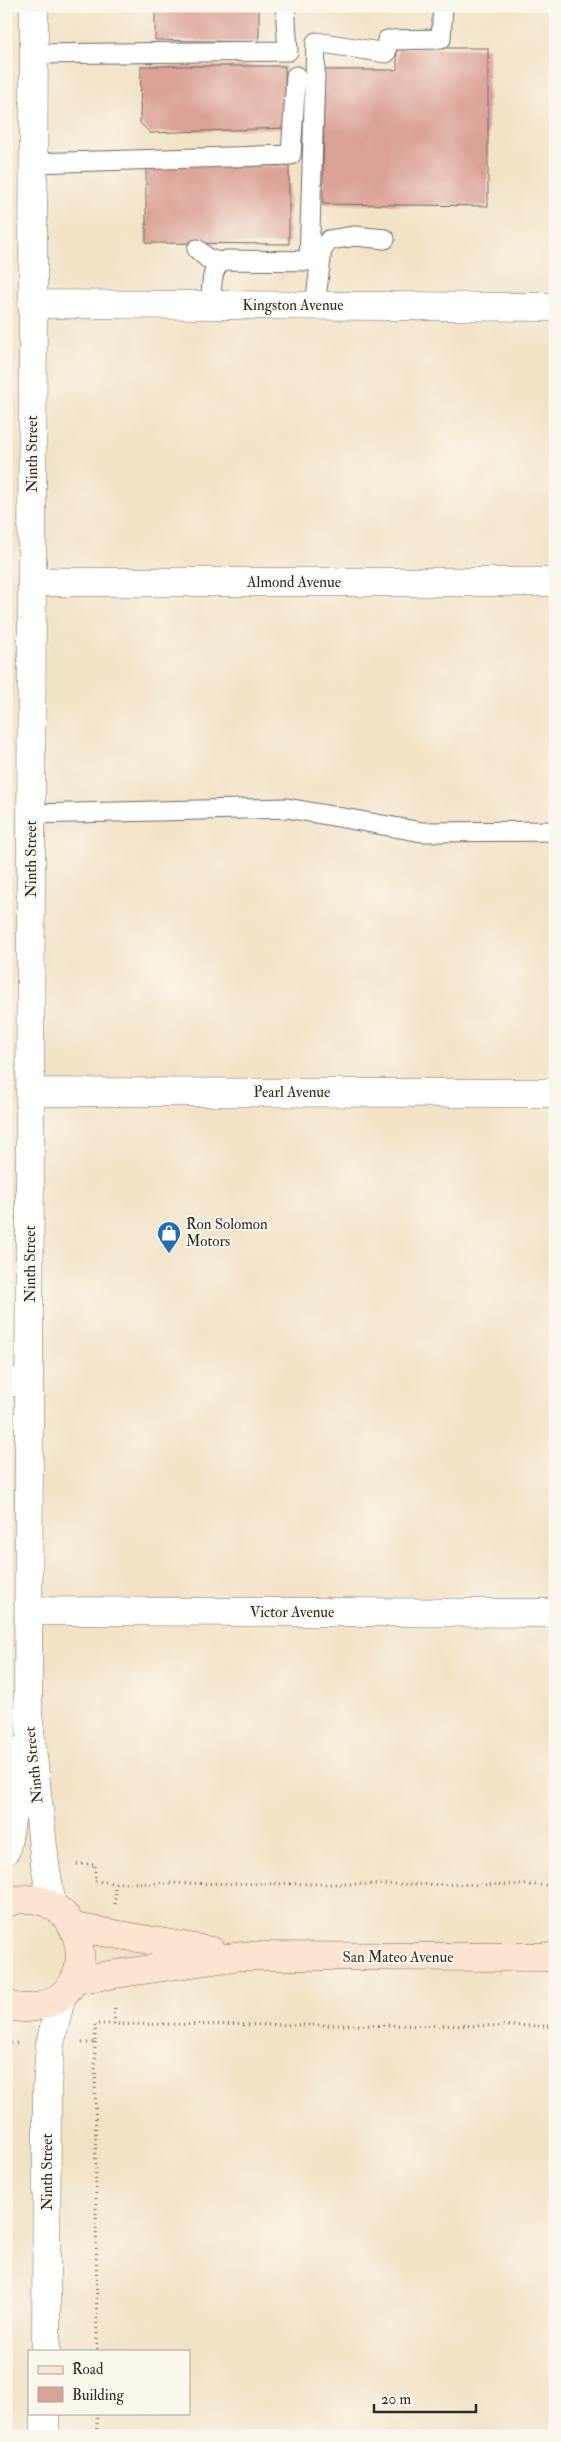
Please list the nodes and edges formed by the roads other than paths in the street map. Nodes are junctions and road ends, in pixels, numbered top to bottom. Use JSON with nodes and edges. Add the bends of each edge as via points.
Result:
{"nodes":[{"id":1,"x":34,"y":6,"type":"edge"},
{"id":2,"x":285,"y":6,"type":"edge"},
{"id":3,"x":443,"y":6,"type":"edge"},
{"id":4,"x":34,"y":54,"type":"junction"},
{"id":5,"x":296,"y":76,"type":"dead end"},
{"id":6,"x":33,"y":163,"type":"junction"},
{"id":7,"x":385,"y":239,"type":"dead end"},
{"id":8,"x":197,"y":249,"type":"dead end"},
{"id":9,"x":315,"y":261,"type":"junction"},
{"id":10,"x":219,"y":262,"type":"junction"},
{"id":11,"x":32,"y":304,"type":"junction"},
{"id":12,"x":211,"y":305,"type":"junction"},
{"id":13,"x":315,"y":306,"type":"junction"},
{"id":14,"x":555,"y":307,"type":"edge"},
{"id":15,"x":32,"y":582,"type":"junction"},
{"id":16,"x":555,"y":582,"type":"edge"},
{"id":17,"x":32,"y":814,"type":"junction"},
{"id":18,"x":555,"y":831,"type":"edge"},
{"id":19,"x":30,"y":1092,"type":"junction"},
{"id":20,"x":555,"y":1092,"type":"edge"},
{"id":21,"x":18,"y":1382,"type":"edge"},
{"id":22,"x":29,"y":1611,"type":"junction"},
{"id":23,"x":555,"y":1613,"type":"edge"},
{"id":24,"x":28,"y":1712,"type":"junction"},
{"id":25,"x":6,"y":1850,"type":"edge"},
{"id":26,"x":6,"y":1903,"type":"edge"},
{"id":27,"x":52,"y":1906,"type":"junction"},
{"id":28,"x":74,"y":1927,"type":"junction"},
{"id":29,"x":241,"y":1956,"type":"junction"},
{"id":30,"x":555,"y":1957,"type":"edge"},
{"id":31,"x":68,"y":1987,"type":"junction"},
{"id":32,"x":6,"y":2004,"type":"edge"},
{"id":33,"x":46,"y":2350,"type":"edge"},
{"id":34,"x":46,"y":2414,"type":"edge"},
{"id":35,"x":45,"y":2436,"type":"edge"}],
"edges":[{"from":1,"to":4,"type":"street","name":"Ninth Street"},
{"from":2,"to":4,"type":"lane","via":[[288,50]]},
{"from":3,"to":9,"type":"lane","via":[[441,39],[387,40],[386,53],[316,42]]},
{"from":4,"to":6,"type":"street","name":"Ninth Street"},
{"from":5,"to":6,"type":"lane","via":[[291,155]]},
{"from":6,"to":11,"type":"street","name":"Ninth Street"},
{"from":7,"to":9,"type":"lane","via":[[355,236],[329,240]]},
{"from":8,"to":10,"type":"lane","via":[[207,258]]},
{"from":9,"to":10,"type":"lane"},
{"from":9,"to":13,"type":"lane"},
{"from":10,"to":12,"type":"lane","via":[[214,269]]},
{"from":11,"to":12,"type":"street","name":"Kingston Avenue"},
{"from":11,"to":15,"type":"street","name":"Ninth Street"},
{"from":12,"to":13,"type":"street","name":"Kingston Avenue"},
{"from":13,"to":14,"type":"street","name":"Kingston Avenue"},
{"from":15,"to":16,"type":"street","name":"Almond Avenue"},
{"from":15,"to":17,"type":"street","name":"Ninth Street"},
{"from":17,"to":18,"type":"lane","via":[[287,808],[422,832]]},
{"from":17,"to":19,"type":"street","name":"Ninth Street"},
{"from":19,"to":20,"type":"street","name":"Pearl Avenue"},
{"from":19,"to":21,"type":"street","name":"Ninth Street"},
{"from":21,"to":22,"type":"street","name":"Ninth Street"},
{"from":22,"to":23,"type":"street","name":"Victor Avenue"},
{"from":22,"to":24,"type":"street","name":"Ninth Street"},
{"from":24,"to":25,"type":"street","name":"Ninth Street"},
{"from":24,"to":27,"type":"street","name":"Ninth Street","via":[[44,1864]]},
{"from":26,"to":27,"type":"street","via":[[35,1899]]},
{"from":27,"to":28,"type":"street"},
{"from":28,"to":29,"type":"street","name":"San Mateo Avenue"},
{"from":28,"to":31,"type":"street","via":[[80,1945],[80,1963]]},
{"from":29,"to":30,"type":"street","name":"San Mateo Avenue"},
{"from":29,"to":31,"type":"street","name":"San Mateo Avenue"},
{"from":31,"to":32,"type":"street","name":"San Mateo Avenue","via":[[47,2004],[30,2008]]},
{"from":31,"to":33,"type":"street","name":"Ninth Street","via":[[50,2044],[47,2089]]},
{"from":34,"to":35,"type":"street"}]}
